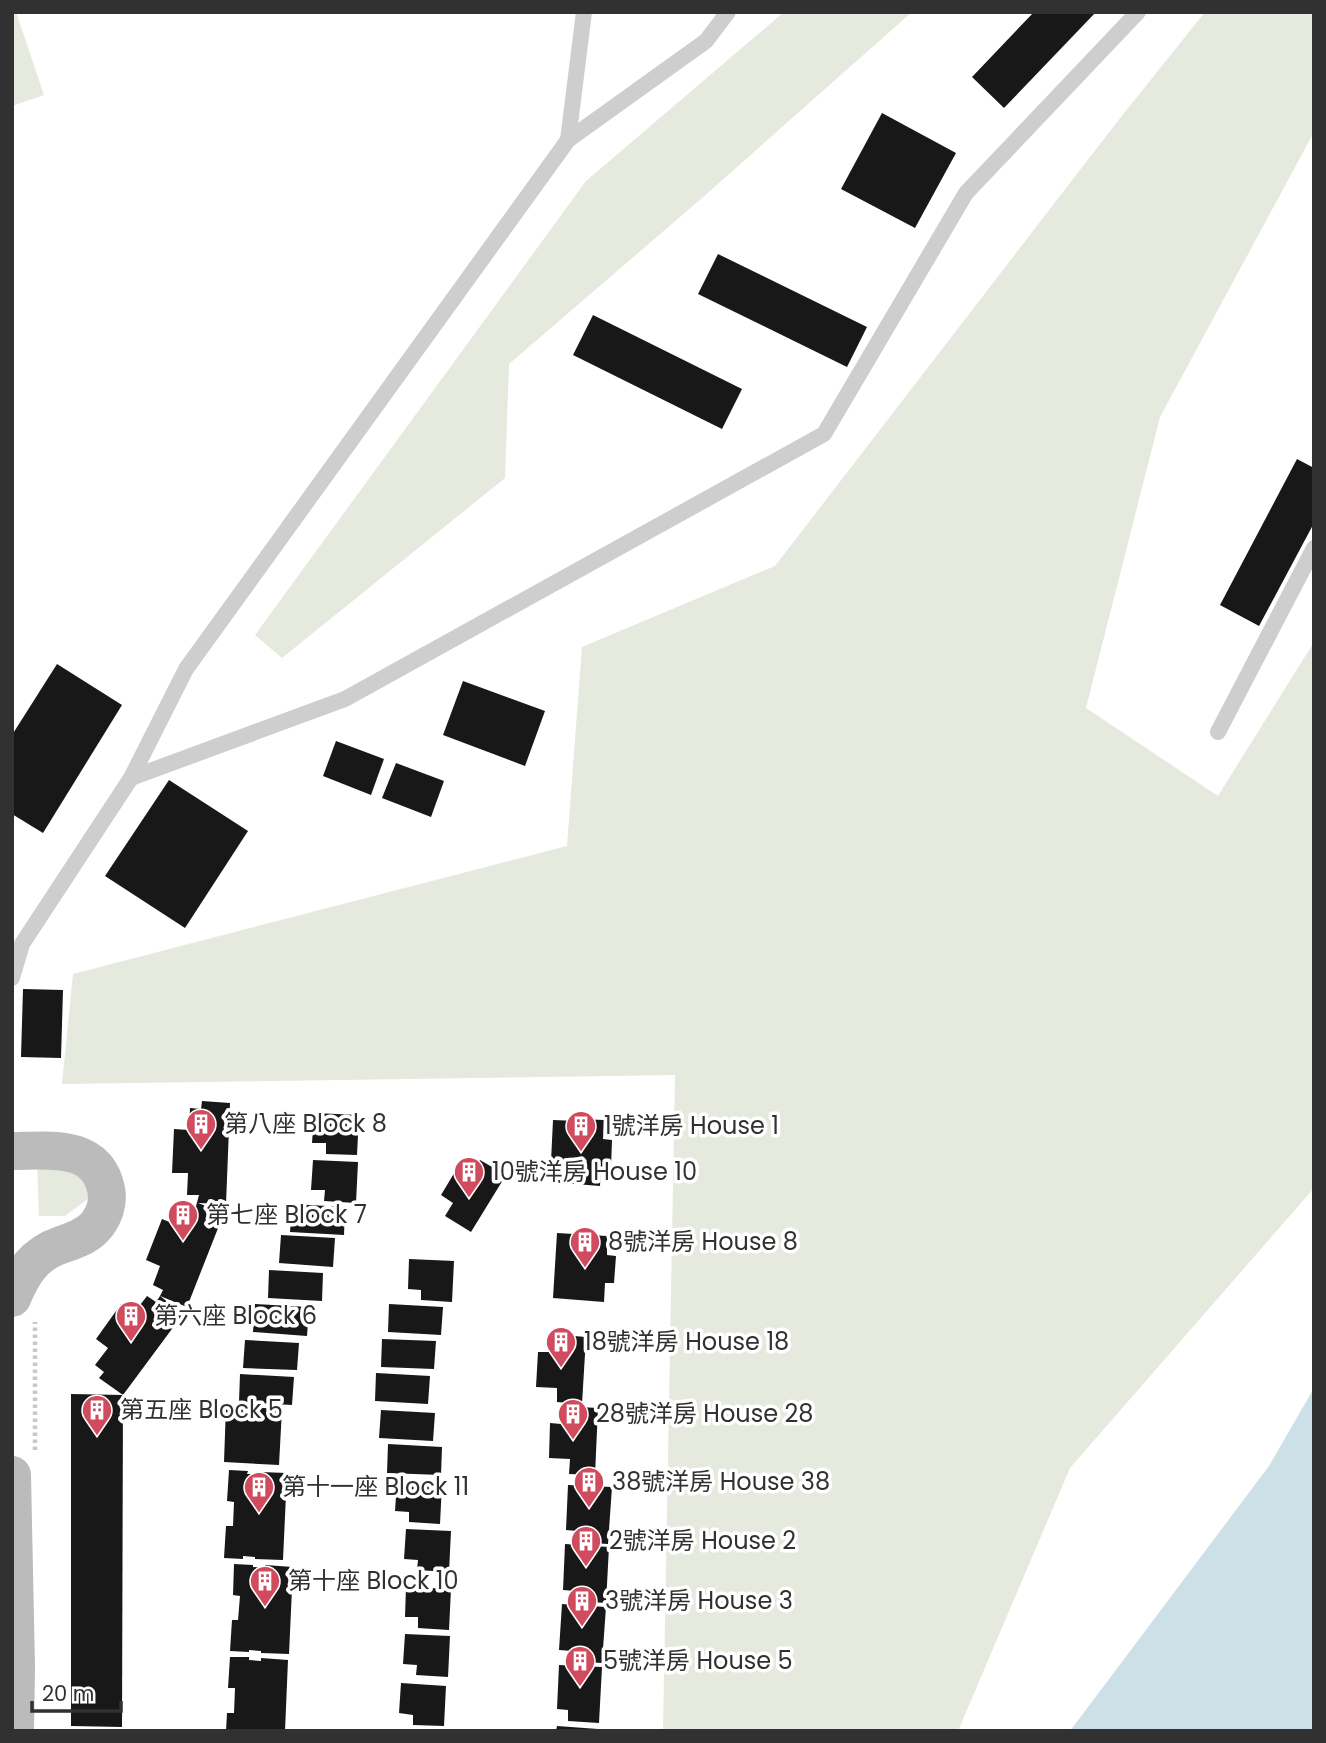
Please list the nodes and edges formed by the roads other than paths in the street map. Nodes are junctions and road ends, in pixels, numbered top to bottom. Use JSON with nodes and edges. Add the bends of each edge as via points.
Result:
{"nodes":[{"id":1,"x":584,"y":12,"type":"edge"},
{"id":2,"x":728,"y":12,"type":"edge"},
{"id":3,"x":1138,"y":12,"type":"edge"},
{"id":4,"x":568,"y":140,"type":"junction"},
{"id":5,"x":1314,"y":548,"type":"edge"},
{"id":6,"x":1218,"y":732,"type":"dead end"},
{"id":7,"x":131,"y":778,"type":"junction"},
{"id":8,"x":12,"y":978,"type":"edge"},
{"id":9,"x":12,"y":1151,"type":"edge"},
{"id":10,"x":12,"y":1297,"type":"edge"},
{"id":11,"x":12,"y":1475,"type":"edge"},
{"id":12,"x":15,"y":1731,"type":"edge"}],
"edges":[{"from":1,"to":4,"type":"lane"},
{"from":2,"to":4,"type":"lane","via":[[706,41]]},
{"from":3,"to":7,"type":"lane","via":[[967,193],[824,434],[345,699]]},
{"from":4,"to":7,"type":"lane","via":[[186,669]]},
{"from":5,"to":6,"type":"lane"},
{"from":7,"to":8,"type":"lane","via":[[22,944]]},
{"from":9,"to":10,"type":"street","via":[[75,1154],[101,1174],[108,1198],[92,1230],[37,1256]]},
{"from":11,"to":12,"type":"street"}]}
